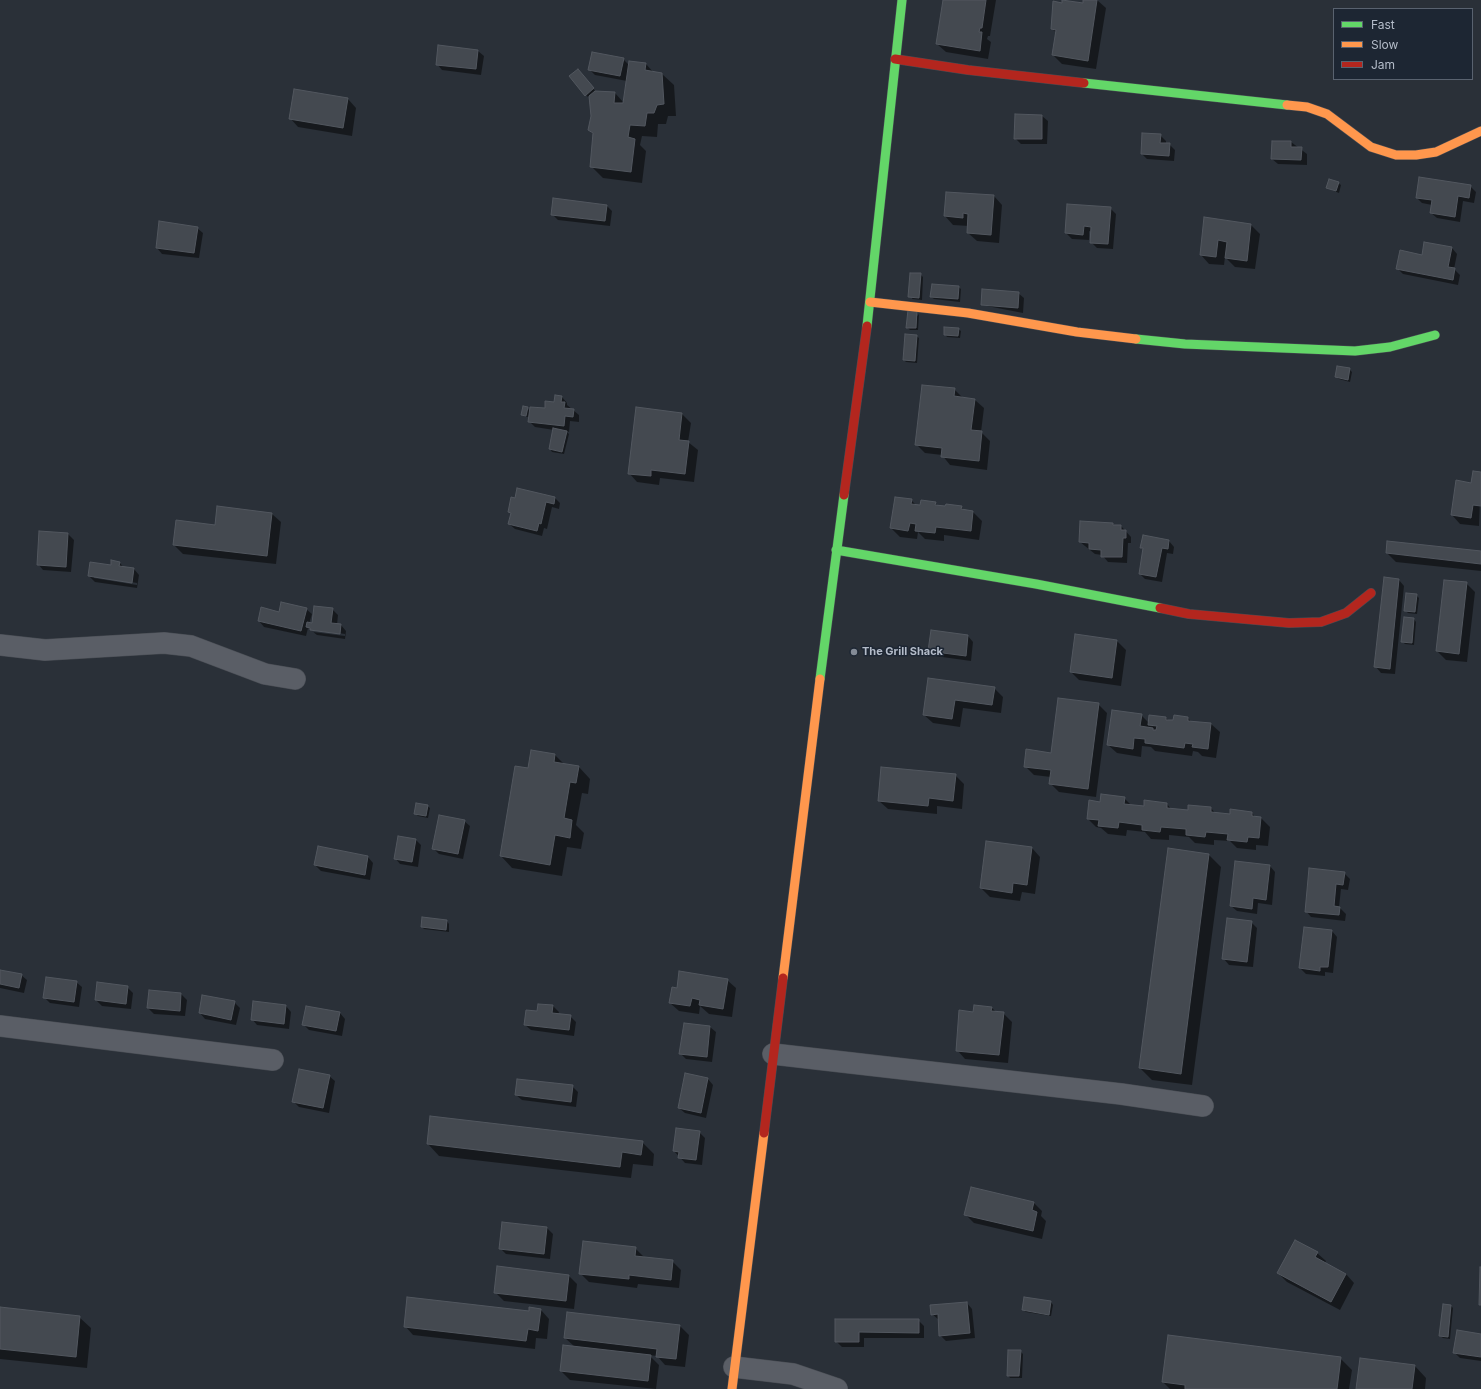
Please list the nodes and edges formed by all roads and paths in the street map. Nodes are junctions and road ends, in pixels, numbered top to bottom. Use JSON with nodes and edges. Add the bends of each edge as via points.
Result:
{"nodes":[{"id":1,"x":902,"y":0,"type":"edge"},
{"id":2,"x":895,"y":59,"type":"junction"},
{"id":3,"x":1481,"y":131,"type":"edge"},
{"id":4,"x":870,"y":302,"type":"junction"},
{"id":5,"x":1435,"y":335,"type":"dead end"},
{"id":6,"x":836,"y":550,"type":"junction"},
{"id":7,"x":1371,"y":593,"type":"dead end"},
{"id":8,"x":0,"y":645,"type":"edge"},
{"id":9,"x":295,"y":679,"type":"dead end"},
{"id":10,"x":0,"y":1026,"type":"edge"},
{"id":11,"x":773,"y":1054,"type":"junction"},
{"id":12,"x":273,"y":1060,"type":"dead end"},
{"id":13,"x":1203,"y":1106,"type":"dead end"},
{"id":14,"x":734,"y":1367,"type":"junction"},
{"id":15,"x":732,"y":1389,"type":"edge"},
{"id":16,"x":837,"y":1389,"type":"edge"}],
"edges":[{"from":1,"to":2,"type":"street"},
{"from":2,"to":3,"type":"street","via":[[968,70],[1307,107],[1327,114],[1371,147],[1396,155],[1436,152]]},
{"from":2,"to":4,"type":"street"},
{"from":4,"to":5,"type":"street","via":[[968,313],[1077,332],[1185,344],[1355,351],[1390,347]]},
{"from":4,"to":6,"type":"street"},
{"from":6,"to":7,"type":"street","via":[[1036,584],[1189,614],[1288,623],[1321,622],[1346,613]]},
{"from":6,"to":11,"type":"street"},
{"from":8,"to":9,"type":"street","via":[[45,650],[138,643],[191,646],[265,674]]},
{"from":10,"to":12,"type":"street"},
{"from":11,"to":13,"type":"street","via":[[1121,1094]]},
{"from":11,"to":14,"type":"street"},
{"from":14,"to":15,"type":"street"},
{"from":14,"to":16,"type":"street","via":[[793,1374]]}]}
